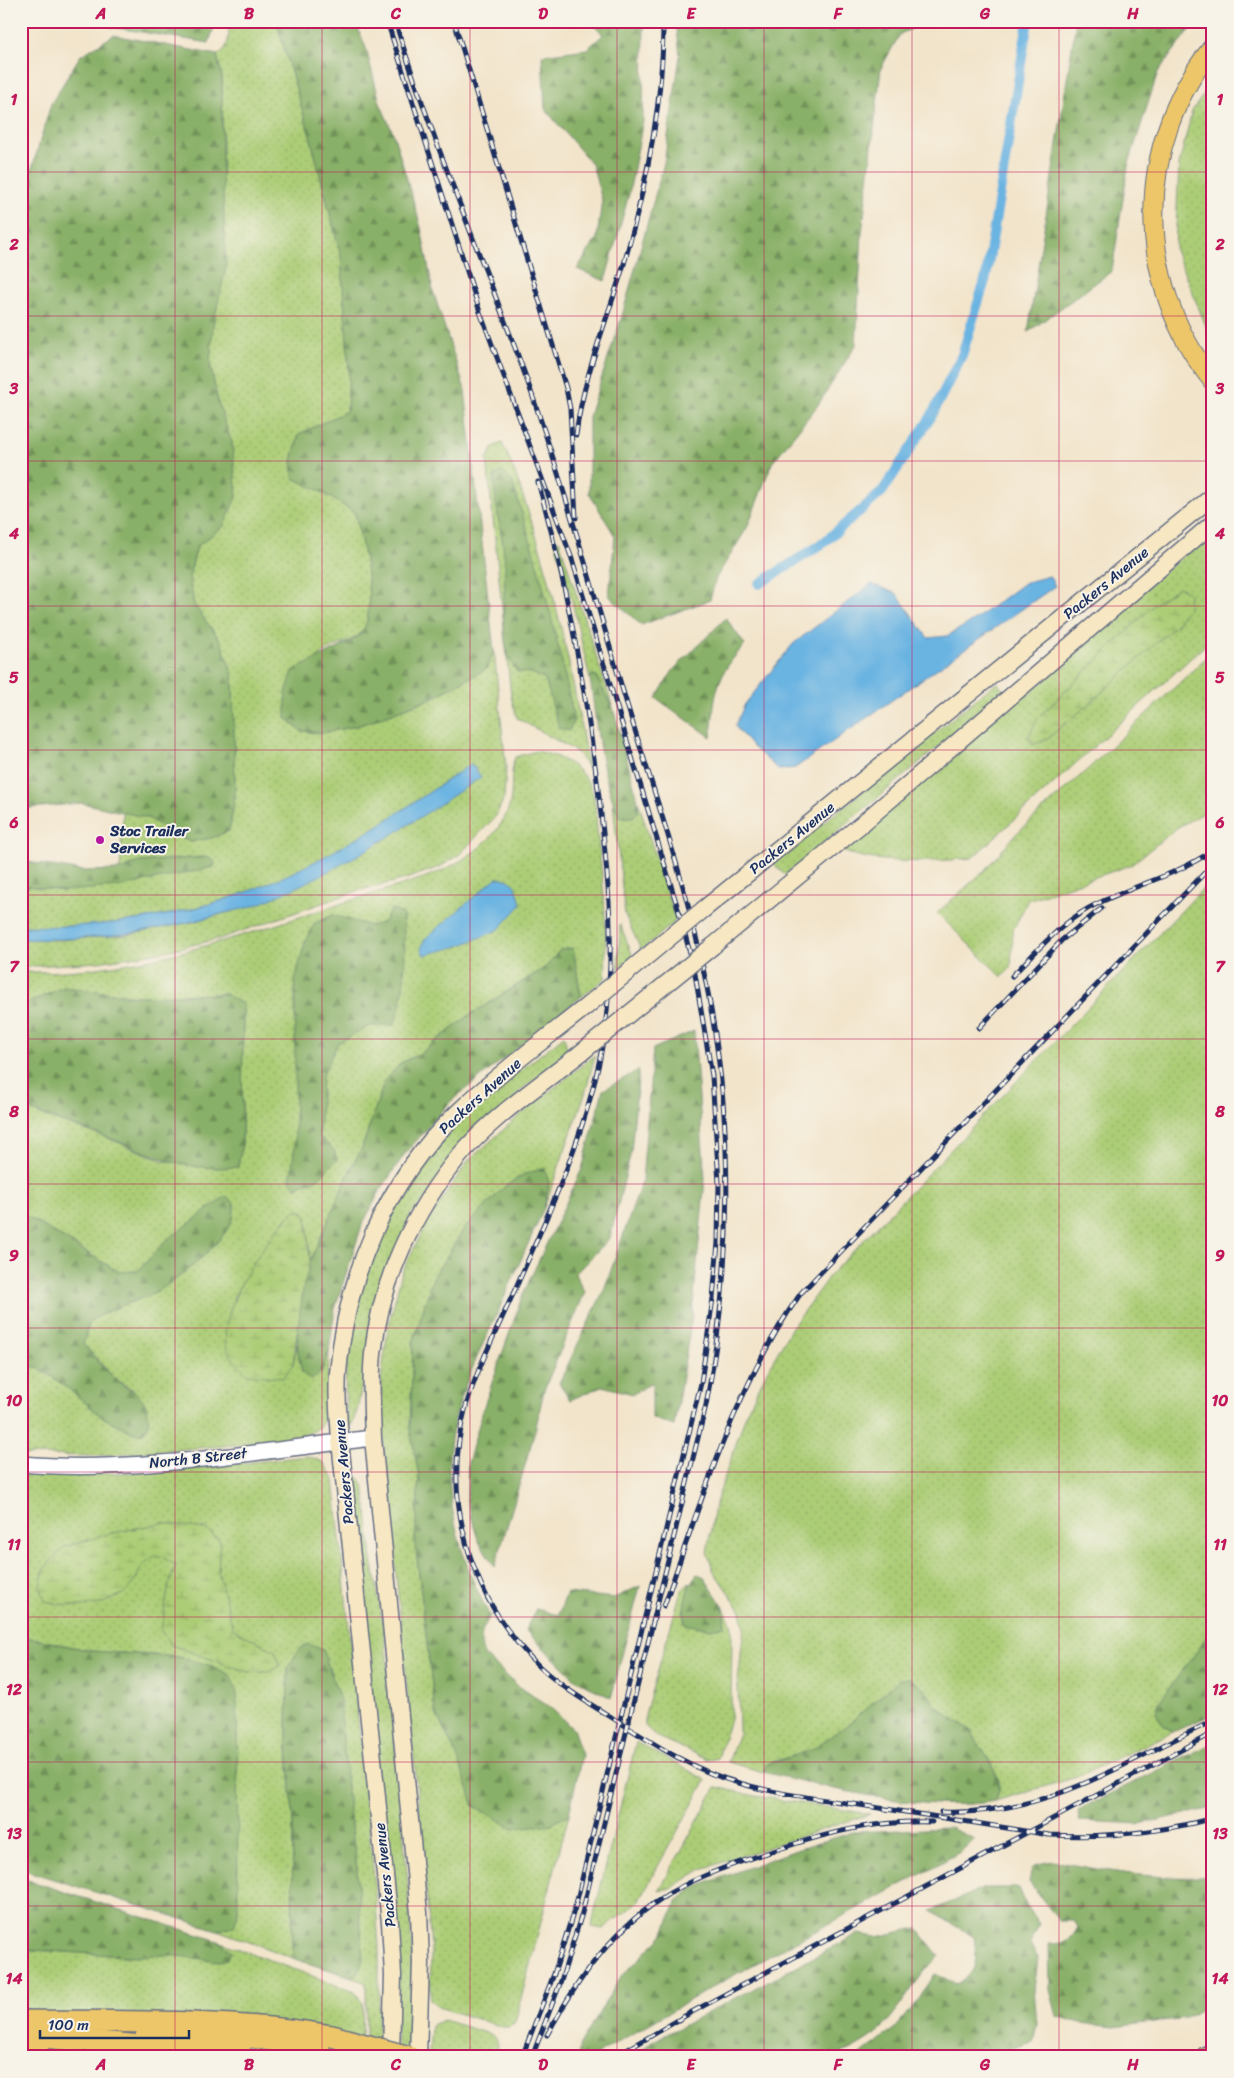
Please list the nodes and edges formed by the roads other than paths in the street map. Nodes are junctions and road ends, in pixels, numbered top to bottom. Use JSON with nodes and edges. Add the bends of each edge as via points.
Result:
{"nodes":[{"id":1,"x":1213,"y":47,"type":"edge"},
{"id":2,"x":1213,"y":381,"type":"edge"},
{"id":3,"x":1213,"y":496,"type":"edge"},
{"id":4,"x":1213,"y":523,"type":"edge"},
{"id":5,"x":373,"y":1438,"type":"junction"},
{"id":6,"x":340,"y":1441,"type":"junction"},
{"id":7,"x":21,"y":1464,"type":"edge"},
{"id":8,"x":21,"y":2021,"type":"edge"},
{"id":9,"x":21,"y":2031,"type":"edge"},
{"id":10,"x":21,"y":2034,"type":"edge"},
{"id":11,"x":333,"y":2049,"type":"edge"},
{"id":12,"x":21,"y":2054,"type":"edge"},
{"id":13,"x":1213,"y":2055,"type":"edge"},
{"id":14,"x":42,"y":2057,"type":"edge"},
{"id":15,"x":228,"y":2057,"type":"edge"},
{"id":16,"x":308,"y":2057,"type":"edge"},
{"id":17,"x":391,"y":2057,"type":"edge"},
{"id":18,"x":409,"y":2057,"type":"edge"},
{"id":19,"x":418,"y":2057,"type":"edge"},
{"id":20,"x":1207,"y":2057,"type":"edge"}],
"edges":[{"from":1,"to":2,"type":"main road","via":[[1188,82],[1172,113],[1162,143],[1154,207],[1156,244],[1171,307],[1186,340]]},
{"from":3,"to":6,"type":"main road","name":"Packers Avenue","bridge":true,"via":[[455,1114],[407,1171],[383,1212],[364,1256],[348,1306],[338,1376]]},
{"from":4,"to":5,"type":"main road","name":"Packers Avenue","bridge":true,"via":[[864,822],[495,1122],[461,1154],[413,1224],[395,1265],[379,1317],[371,1379]]},
{"from":5,"to":6,"type":"street","name":"North B Street"},
{"from":5,"to":19,"type":"main road","name":"Packers Avenue","via":[[419,1913]]},
{"from":6,"to":7,"type":"street","name":"North B Street","via":[[163,1462],[70,1466]]},
{"from":6,"to":17,"type":"main road","name":"Packers Avenue","via":[[390,1923],[393,1975]]},
{"from":8,"to":11,"type":"highway","via":[[221,2024],[300,2031]]},
{"from":9,"to":16,"type":"main road","via":[[217,2041]]},
{"from":10,"to":15,"type":"highway"},
{"from":11,"to":18,"type":"highway","bridge":true},
{"from":12,"to":14,"type":"highway"},
{"from":13,"to":20,"type":"highway"}]}
